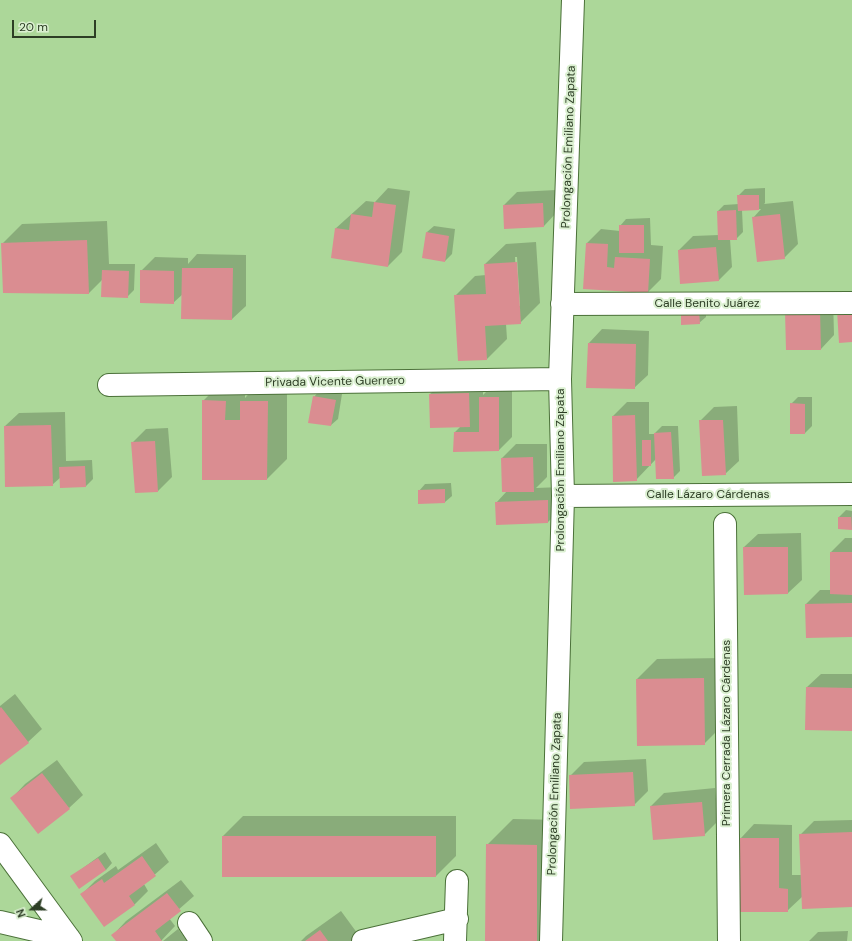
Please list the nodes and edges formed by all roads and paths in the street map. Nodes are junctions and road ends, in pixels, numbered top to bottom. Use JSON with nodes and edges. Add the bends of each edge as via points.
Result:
{"nodes":[{"id":1,"x":573,"y":0,"type":"edge"},
{"id":2,"x":852,"y":303,"type":"edge"},
{"id":3,"x":562,"y":304,"type":"junction"},
{"id":4,"x":560,"y":379,"type":"junction"},
{"id":5,"x":109,"y":385,"type":"dead end"},
{"id":6,"x":852,"y":494,"type":"edge"},
{"id":7,"x":563,"y":496,"type":"junction"},
{"id":8,"x":725,"y":524,"type":"dead end"},
{"id":9,"x":0,"y":844,"type":"edge"},
{"id":10,"x":457,"y":881,"type":"dead end"},
{"id":11,"x":457,"y":919,"type":"junction"},
{"id":12,"x":0,"y":922,"type":"edge"},
{"id":13,"x":189,"y":923,"type":"dead end"},
{"id":14,"x":70,"y":939,"type":"edge"},
{"id":15,"x":201,"y":941,"type":"edge"},
{"id":16,"x":363,"y":941,"type":"edge"},
{"id":17,"x":455,"y":941,"type":"edge"},
{"id":18,"x":551,"y":941,"type":"edge"},
{"id":19,"x":729,"y":941,"type":"edge"}],
"edges":[{"from":1,"to":3,"type":"street","name":"Prolongación Emiliano Zapata"},
{"from":2,"to":3,"type":"street","name":"Calle Benito Juárez"},
{"from":3,"to":4,"type":"street","name":"Prolongación Emiliano Zapata"},
{"from":4,"to":5,"type":"street","name":"Privada Vicente Guerrero"},
{"from":4,"to":7,"type":"street","name":"Prolongación Emiliano Zapata"},
{"from":6,"to":7,"type":"street","name":"Calle Lázaro Cárdenas"},
{"from":7,"to":18,"type":"street","name":"Prolongación Emiliano Zapata"},
{"from":8,"to":19,"type":"street","name":"Primera Cerrada Lázaro Cárdenas"},
{"from":9,"to":14,"type":"street"},
{"from":10,"to":11,"type":"street"},
{"from":11,"to":16,"type":"street"},
{"from":11,"to":17,"type":"street"},
{"from":12,"to":14,"type":"street"},
{"from":13,"to":15,"type":"street"}]}
